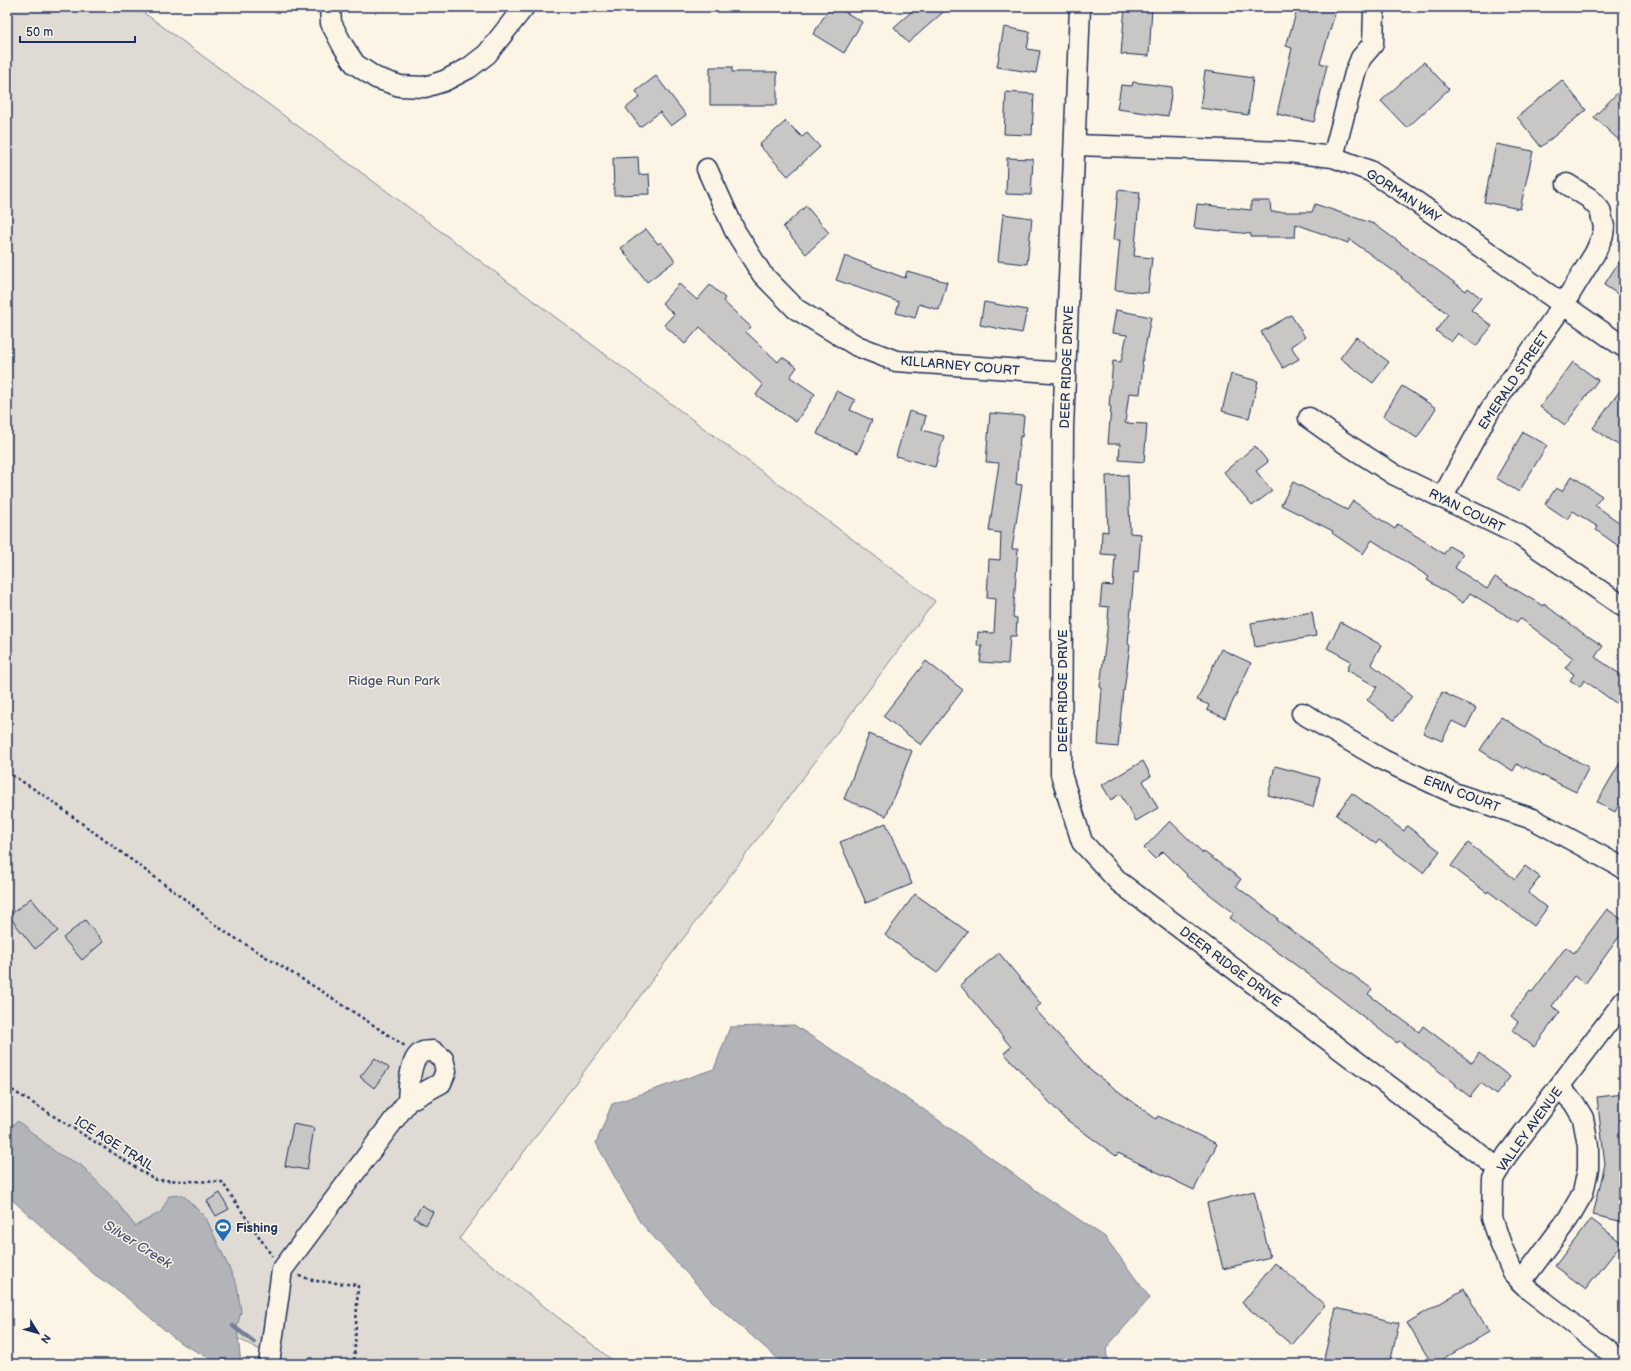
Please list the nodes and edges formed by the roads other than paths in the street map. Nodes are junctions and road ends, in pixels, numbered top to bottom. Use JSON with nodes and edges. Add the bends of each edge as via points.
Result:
{"nodes":[{"id":1,"x":330,"y":7,"type":"edge"},
{"id":2,"x":524,"y":7,"type":"edge"},
{"id":3,"x":1080,"y":7,"type":"edge"},
{"id":4,"x":1376,"y":7,"type":"edge"},
{"id":5,"x":1075,"y":145,"type":"junction"},
{"id":6,"x":1333,"y":157,"type":"junction"},
{"id":7,"x":707,"y":169,"type":"dead end"},
{"id":8,"x":1567,"y":184,"type":"dead end"},
{"id":9,"x":1563,"y":305,"type":"junction"},
{"id":10,"x":1624,"y":347,"type":"edge"},
{"id":11,"x":1065,"y":374,"type":"junction"},
{"id":12,"x":1309,"y":418,"type":"dead end"},
{"id":13,"x":1442,"y":498,"type":"junction"},
{"id":14,"x":1624,"y":607,"type":"edge"},
{"id":15,"x":1302,"y":713,"type":"dead end"},
{"id":16,"x":1624,"y":869,"type":"edge"},
{"id":17,"x":1624,"y":1001,"type":"edge"},
{"id":18,"x":1559,"y":1087,"type":"junction"},
{"id":19,"x":408,"y":1101,"type":"junction"},
{"id":20,"x":1499,"y":1168,"type":"junction"},
{"id":21,"x":1521,"y":1282,"type":"junction"},
{"id":22,"x":1624,"y":1363,"type":"edge"},
{"id":23,"x":269,"y":1364,"type":"edge"}],
"edges":[{"from":1,"to":2,"type":"street","via":[[331,23],[355,64],[376,78],[400,86],[425,87],[444,81],[487,54]]},
{"from":3,"to":5,"type":"street","name":"DEER RIDGE DRIVE"},
{"from":4,"to":6,"type":"street","via":[[1373,44],[1361,58],[1355,73]]},
{"from":5,"to":6,"type":"street","name":"GORMAN WAY","via":[[1288,152]]},
{"from":5,"to":11,"type":"street","name":"DEER RIDGE DRIVE"},
{"from":6,"to":9,"type":"street","name":"GORMAN WAY","via":[[1370,171]]},
{"from":7,"to":11,"type":"street","name":"KILLARNEY COURT","via":[[735,230],[762,274],[796,309],[857,346],[896,361]]},
{"from":8,"to":9,"type":"street","name":"EMERALD STREET","via":[[1589,198],[1600,210],[1604,227],[1595,253]]},
{"from":9,"to":10,"type":"street","name":"GORMAN WAY"},
{"from":9,"to":13,"type":"street","name":"EMERALD STREET","via":[[1490,410]]},
{"from":11,"to":20,"type":"street","name":"DEER RIDGE DRIVE","via":[[1062,774],[1082,842],[1119,882]]},
{"from":12,"to":13,"type":"street","name":"RYAN COURT","via":[[1395,475]]},
{"from":13,"to":14,"type":"street","name":"RYAN COURT","via":[[1519,535]]},
{"from":15,"to":16,"type":"street","name":"ERIN COURT","via":[[1383,760],[1456,794],[1533,819]]},
{"from":17,"to":18,"type":"street","name":"VALLEY AVENUE"},
{"from":18,"to":20,"type":"street","name":"VALLEY AVENUE"},
{"from":18,"to":21,"type":"street","via":[[1574,1103],[1583,1118],[1588,1146],[1588,1169],[1583,1193],[1568,1219]]},
{"from":19,"to":19,"type":"street","via":[[441,1083],[446,1071],[443,1059],[433,1051],[423,1052],[417,1057],[411,1069]]},
{"from":19,"to":23,"type":"street","via":[[282,1270]]},
{"from":20,"to":21,"type":"street","name":"VALLEY AVENUE","via":[[1493,1179],[1492,1218],[1513,1273]]},
{"from":21,"to":22,"type":"street","name":"VALLEY AVENUE"}]}
